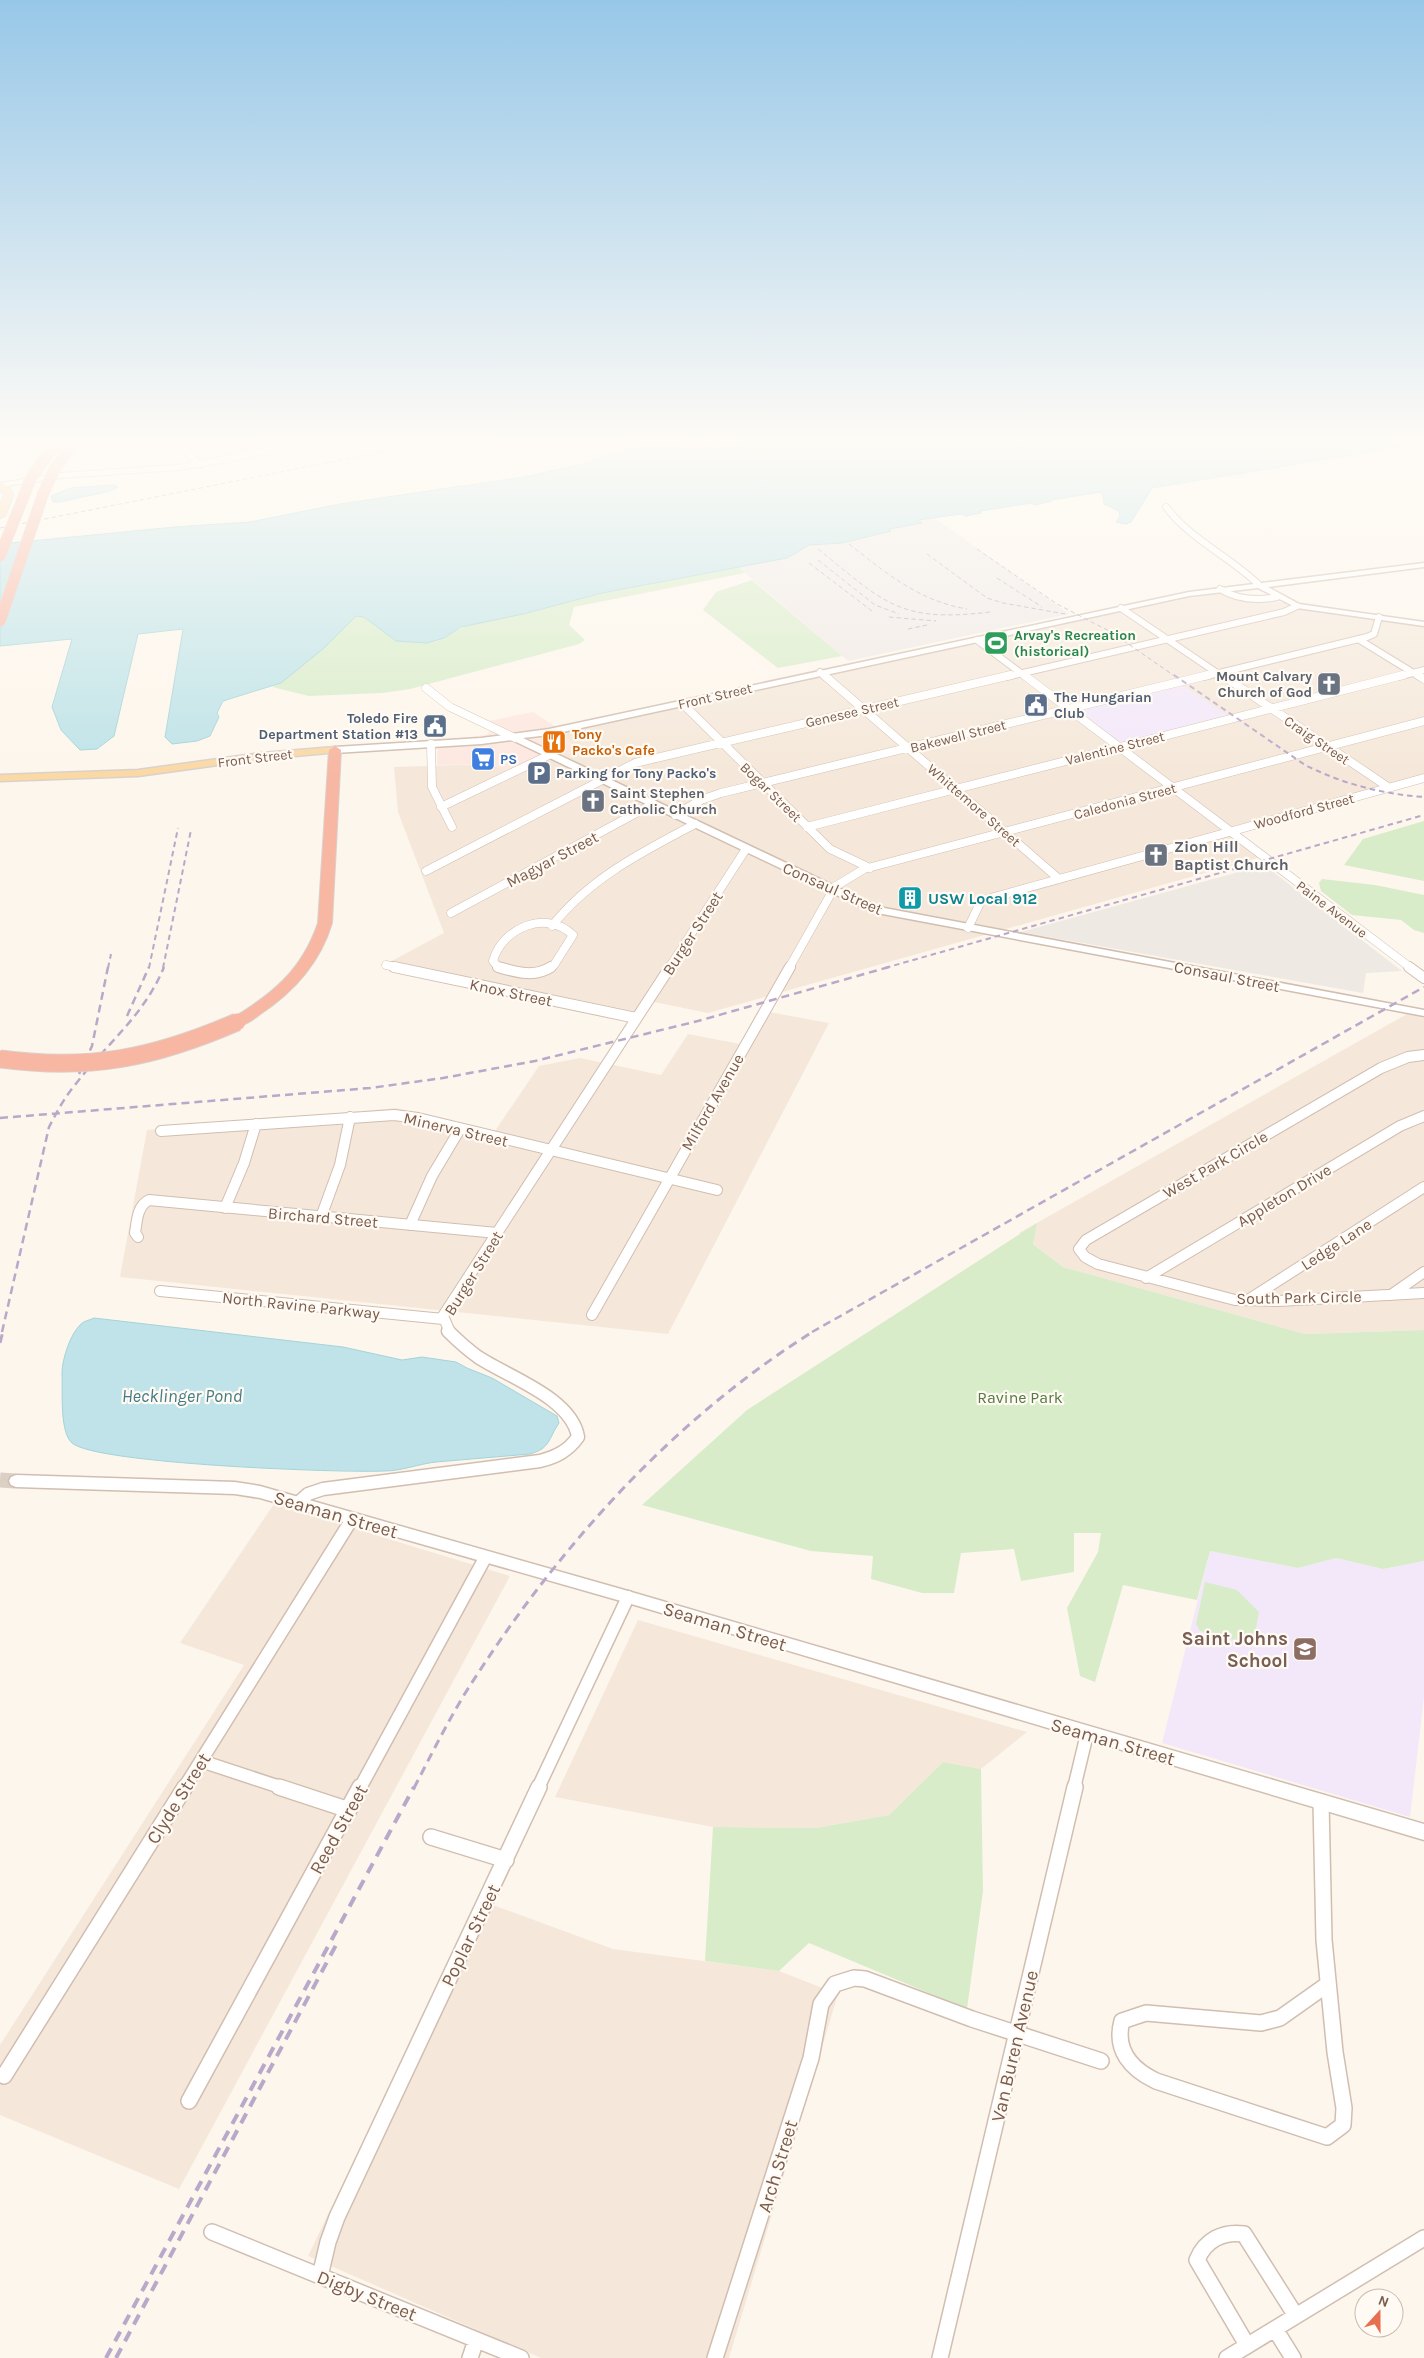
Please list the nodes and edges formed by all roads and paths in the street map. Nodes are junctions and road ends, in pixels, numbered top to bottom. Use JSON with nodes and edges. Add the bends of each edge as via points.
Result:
{"nodes":[{"id":1,"x":23,"y":553,"type":"edge"},
{"id":2,"x":1221,"y":553,"type":"edge"},
{"id":3,"x":1424,"y":564,"type":"edge"},
{"id":4,"x":1258,"y":584,"type":"junction"},
{"id":5,"x":1220,"y":589,"type":"junction"},
{"id":6,"x":1277,"y":597,"type":"junction"},
{"id":7,"x":1297,"y":606,"type":"junction"},
{"id":8,"x":1121,"y":608,"type":"junction"},
{"id":9,"x":1379,"y":617,"type":"junction"},
{"id":10,"x":0,"y":621,"type":"edge"},
{"id":11,"x":1424,"y":624,"type":"edge"},
{"id":12,"x":1166,"y":639,"type":"junction"},
{"id":13,"x":1358,"y":639,"type":"junction"},
{"id":14,"x":976,"y":640,"type":"junction"},
{"id":15,"x":1424,"y":670,"type":"edge"},
{"id":16,"x":820,"y":672,"type":"junction"},
{"id":17,"x":1413,"y":672,"type":"junction"},
{"id":18,"x":1020,"y":673,"type":"junction"},
{"id":19,"x":1217,"y":673,"type":"junction"},
{"id":20,"x":1424,"y":679,"type":"edge"},
{"id":21,"x":426,"y":688,"type":"dead end"},
{"id":22,"x":682,"y":703,"type":"junction"},
{"id":23,"x":1067,"y":709,"type":"junction"},
{"id":24,"x":1270,"y":709,"type":"junction"},
{"id":25,"x":864,"y":710,"type":"junction"},
{"id":26,"x":1424,"y":722,"type":"edge"},
{"id":27,"x":493,"y":728,"type":"junction"},
{"id":28,"x":515,"y":738,"type":"junction"},
{"id":29,"x":481,"y":741,"type":"junction"},
{"id":30,"x":722,"y":743,"type":"junction"},
{"id":31,"x":431,"y":744,"type":"junction"},
{"id":32,"x":1118,"y":747,"type":"junction"},
{"id":33,"x":1327,"y":747,"type":"junction"},
{"id":34,"x":908,"y":748,"type":"junction"},
{"id":35,"x":331,"y":750,"type":"junction"},
{"id":36,"x":548,"y":755,"type":"junction"},
{"id":37,"x":0,"y":778,"type":"edge"},
{"id":38,"x":1424,"y":778,"type":"edge"},
{"id":39,"x":602,"y":780,"type":"junction"},
{"id":40,"x":762,"y":784,"type":"junction"},
{"id":41,"x":1388,"y":787,"type":"junction"},
{"id":42,"x":1171,"y":788,"type":"junction"},
{"id":43,"x":955,"y":789,"type":"junction"},
{"id":44,"x":653,"y":804,"type":"junction"},
{"id":45,"x":441,"y":807,"type":"junction"},
{"id":46,"x":675,"y":815,"type":"junction"},
{"id":47,"x":695,"y":824,"type":"junction"},
{"id":48,"x":452,"y":827,"type":"dead end"},
{"id":49,"x":807,"y":827,"type":"junction"},
{"id":50,"x":1006,"y":832,"type":"junction"},
{"id":51,"x":1229,"y":832,"type":"junction"},
{"id":52,"x":746,"y":849,"type":"junction"},
{"id":53,"x":870,"y":868,"type":"junction"},
{"id":54,"x":426,"y":871,"type":"dead end"},
{"id":55,"x":1059,"y":879,"type":"junction"},
{"id":56,"x":832,"y":890,"type":"junction"},
{"id":57,"x":451,"y":913,"type":"dead end"},
{"id":58,"x":552,"y":926,"type":"junction"},
{"id":59,"x":968,"y":928,"type":"junction"},
{"id":60,"x":386,"y":965,"type":"dead end"},
{"id":61,"x":1424,"y":978,"type":"edge"},
{"id":62,"x":1424,"y":1013,"type":"edge"},
{"id":63,"x":636,"y":1018,"type":"junction"},
{"id":64,"x":233,"y":1020,"type":"junction"},
{"id":65,"x":0,"y":1052,"type":"edge"},
{"id":66,"x":1424,"y":1055,"type":"edge"},
{"id":67,"x":0,"y":1059,"type":"edge"},
{"id":68,"x":1424,"y":1116,"type":"edge"},
{"id":69,"x":350,"y":1117,"type":"junction"},
{"id":70,"x":256,"y":1124,"type":"junction"},
{"id":71,"x":460,"y":1129,"type":"junction"},
{"id":72,"x":161,"y":1131,"type":"dead end"},
{"id":73,"x":550,"y":1151,"type":"junction"},
{"id":74,"x":669,"y":1179,"type":"junction"},
{"id":75,"x":1424,"y":1187,"type":"edge"},
{"id":76,"x":717,"y":1190,"type":"dead end"},
{"id":77,"x":225,"y":1208,"type":"junction"},
{"id":78,"x":321,"y":1216,"type":"junction"},
{"id":79,"x":410,"y":1225,"type":"junction"},
{"id":80,"x":497,"y":1233,"type":"junction"},
{"id":81,"x":138,"y":1237,"type":"dead end"},
{"id":82,"x":1424,"y":1272,"type":"edge"},
{"id":83,"x":1146,"y":1278,"type":"junction"},
{"id":84,"x":160,"y":1291,"type":"dead end"},
{"id":85,"x":1424,"y":1294,"type":"edge"},
{"id":86,"x":1390,"y":1295,"type":"junction"},
{"id":87,"x":1248,"y":1300,"type":"junction"},
{"id":88,"x":592,"y":1315,"type":"dead end"},
{"id":89,"x":443,"y":1319,"type":"junction"},
{"id":90,"x":16,"y":1481,"type":"tunnel mouth"},
{"id":91,"x":298,"y":1503,"type":"junction"},
{"id":92,"x":352,"y":1519,"type":"junction"},
{"id":93,"x":485,"y":1558,"type":"junction"},
{"id":94,"x":628,"y":1598,"type":"junction"},
{"id":95,"x":1088,"y":1734,"type":"junction"},
{"id":96,"x":201,"y":1761,"type":"junction"},
{"id":97,"x":1321,"y":1802,"type":"junction"},
{"id":98,"x":349,"y":1810,"type":"junction"},
{"id":99,"x":1424,"y":1832,"type":"edge"},
{"id":100,"x":431,"y":1837,"type":"dead end"},
{"id":101,"x":506,"y":1860,"type":"junction"},
{"id":102,"x":1328,"y":1984,"type":"junction"},
{"id":103,"x":1017,"y":2032,"type":"junction"},
{"id":104,"x":1101,"y":2061,"type":"dead end"},
{"id":105,"x":4,"y":2076,"type":"dead end"},
{"id":106,"x":189,"y":2101,"type":"dead end"},
{"id":107,"x":212,"y":2232,"type":"dead end"},
{"id":108,"x":1424,"y":2238,"type":"edge"},
{"id":109,"x":320,"y":2276,"type":"junction"},
{"id":110,"x":1296,"y":2316,"type":"junction"},
{"id":111,"x":1275,"y":2329,"type":"junction"},
{"id":112,"x":476,"y":2340,"type":"junction"},
{"id":113,"x":1247,"y":2346,"type":"junction"},
{"id":114,"x":470,"y":2358,"type":"edge"},
{"id":115,"x":522,"y":2358,"type":"edge"},
{"id":116,"x":715,"y":2358,"type":"edge"},
{"id":117,"x":940,"y":2358,"type":"edge"},
{"id":118,"x":1227,"y":2358,"type":"edge"},
{"id":119,"x":1293,"y":2358,"type":"edge"}],
"edges":[{"from":1,"to":10,"type":"highway","bridge":true},
{"from":2,"to":4,"type":"street"},
{"from":3,"to":4,"type":"street","name":"Front Street"},
{"from":4,"to":5,"type":"street","name":"Front Street"},
{"from":4,"to":6,"type":"street"},
{"from":5,"to":6,"type":"street","via":[[1230,596],[1256,600]]},
{"from":5,"to":8,"type":"street","name":"Front Street"},
{"from":6,"to":7,"type":"street"},
{"from":7,"to":9,"type":"street"},
{"from":7,"to":12,"type":"street","name":"Genesee Street","via":[[1284,612]]},
{"from":8,"to":12,"type":"street","name":"Craig Street"},
{"from":8,"to":14,"type":"street","name":"Front Street"},
{"from":9,"to":11,"type":"street"},
{"from":9,"to":13,"type":"street","name":"Bakewell Street","via":[[1374,634]]},
{"from":12,"to":18,"type":"street","name":"Genesee Street"},
{"from":12,"to":19,"type":"street","name":"Craig Street"},
{"from":13,"to":17,"type":"street"},
{"from":13,"to":19,"type":"street","name":"Bakewell Street"},
{"from":14,"to":16,"type":"street","name":"Front Street"},
{"from":14,"to":18,"type":"street","name":"Paine Avenue"},
{"from":15,"to":17,"type":"street","name":"Valentine Street"},
{"from":16,"to":22,"type":"street","name":"Front Street"},
{"from":16,"to":25,"type":"street","name":"Whittemore Street"},
{"from":17,"to":20,"type":"street"},
{"from":17,"to":24,"type":"street","name":"Valentine Street"},
{"from":18,"to":23,"type":"street","name":"Paine Avenue"},
{"from":18,"to":25,"type":"street","name":"Genesee Street"},
{"from":19,"to":23,"type":"street","name":"Bakewell Street"},
{"from":19,"to":24,"type":"street","name":"Craig Street"},
{"from":21,"to":27,"type":"street","name":"Consaul Street","via":[[450,707]]},
{"from":22,"to":28,"type":"street","name":"Front Street"},
{"from":22,"to":30,"type":"street","name":"Bogar Street"},
{"from":23,"to":32,"type":"street","name":"Paine Avenue"},
{"from":23,"to":34,"type":"street","name":"Bakewell Street"},
{"from":24,"to":32,"type":"street","name":"Valentine Street"},
{"from":24,"to":33,"type":"street","name":"Craig Street"},
{"from":25,"to":30,"type":"street","name":"Genesee Street"},
{"from":25,"to":34,"type":"street","name":"Whittemore Street"},
{"from":26,"to":33,"type":"street","name":"Caledonia Street"},
{"from":27,"to":28,"type":"street","name":"Consaul Street"},
{"from":27,"to":29,"type":"street"},
{"from":28,"to":29,"type":"street","name":"Front Street"},
{"from":28,"to":36,"type":"street","name":"Consaul Street"},
{"from":29,"to":31,"type":"street","name":"Front Street"},
{"from":30,"to":39,"type":"street","name":"Genesee Street","via":[[635,763]]},
{"from":30,"to":40,"type":"street","name":"Bogar Street"},
{"from":31,"to":35,"type":"street","name":"Front Street"},
{"from":31,"to":45,"type":"street","via":[[432,787]]},
{"from":32,"to":42,"type":"street","name":"Paine Avenue"},
{"from":32,"to":43,"type":"street","name":"Valentine Street"},
{"from":33,"to":41,"type":"street","name":"Craig Street"},
{"from":33,"to":42,"type":"street","name":"Caledonia Street"},
{"from":34,"to":40,"type":"street","name":"Bakewell Street"},
{"from":34,"to":43,"type":"street","name":"Whittemore Street"},
{"from":35,"to":37,"type":"main road","name":"Front Street","via":[[150,772]]},
{"from":35,"to":64,"type":"highway","via":[[322,935],[310,959],[294,978],[269,1001]]},
{"from":36,"to":39,"type":"street","name":"Consaul Street"},
{"from":36,"to":45,"type":"street"},
{"from":38,"to":41,"type":"street","name":"Woodford Street"},
{"from":39,"to":44,"type":"street","name":"Consaul Street"},
{"from":39,"to":54,"type":"street","name":"Genesee Street"},
{"from":40,"to":46,"type":"street","name":"Bakewell Street","via":[[710,796]]},
{"from":40,"to":49,"type":"street","name":"Bogar Street"},
{"from":41,"to":51,"type":"street","name":"Woodford Street"},
{"from":42,"to":50,"type":"street","name":"Caledonia Street"},
{"from":42,"to":51,"type":"street","name":"Paine Avenue"},
{"from":43,"to":49,"type":"street","name":"Valentine Street"},
{"from":43,"to":50,"type":"street","name":"Whittemore Street"},
{"from":44,"to":46,"type":"street","name":"Consaul Street"},
{"from":44,"to":57,"type":"street","name":"Magyar Street"},
{"from":45,"to":48,"type":"street"},
{"from":46,"to":47,"type":"street","name":"Consaul Street"},
{"from":47,"to":52,"type":"street","name":"Consaul Street"},
{"from":47,"to":58,"type":"street","via":[[614,869],[571,903]]},
{"from":49,"to":53,"type":"street","name":"Bogar Street","via":[[830,849]]},
{"from":50,"to":53,"type":"street","name":"Caledonia Street"},
{"from":50,"to":55,"type":"street","name":"Whittemore Street"},
{"from":51,"to":55,"type":"street","name":"Woodford Street"},
{"from":51,"to":61,"type":"street","name":"Paine Avenue"},
{"from":52,"to":56,"type":"street","name":"Consaul Street"},
{"from":52,"to":63,"type":"street","name":"Burger Street"},
{"from":53,"to":56,"type":"street","name":"Caledonia Street"},
{"from":55,"to":59,"type":"street","name":"Woodford Street","via":[[981,901]]},
{"from":56,"to":59,"type":"street","name":"Consaul Street","via":[[876,910]]},
{"from":56,"to":74,"type":"street","name":"Milford Avenue"},
{"from":58,"to":58,"type":"street","via":[[532,924],[516,928],[495,954],[494,964],[530,974],[548,971],[573,935],[569,930]]},
{"from":59,"to":62,"type":"street","name":"Consaul Street"},
{"from":60,"to":63,"type":"street","name":"Knox Street"},
{"from":63,"to":73,"type":"street","name":"Burger Street"},
{"from":64,"to":65,"type":"highway","bridge":true,"via":[[174,1042],[114,1056],[69,1059]]},
{"from":64,"to":67,"type":"highway","bridge":true,"via":[[182,1046],[114,1062],[71,1066]]},
{"from":66,"to":83,"type":"street","name":"West Park Circle","via":[[1408,1057],[1381,1068],[1080,1245],[1081,1254],[1088,1260]]},
{"from":68,"to":83,"type":"street","name":"Appleton Drive","via":[[1400,1126]]},
{"from":69,"to":70,"type":"street","name":"Minerva Street"},
{"from":69,"to":71,"type":"street","name":"Minerva Street","via":[[394,1115]]},
{"from":69,"to":78,"type":"street","via":[[340,1165]]},
{"from":70,"to":72,"type":"street","name":"Minerva Street"},
{"from":70,"to":77,"type":"street"},
{"from":71,"to":73,"type":"street","name":"Minerva Street"},
{"from":71,"to":79,"type":"street","via":[[443,1153]]},
{"from":73,"to":74,"type":"street","name":"Minerva Street"},
{"from":73,"to":80,"type":"street","name":"Burger Street"},
{"from":74,"to":76,"type":"street","name":"Minerva Street"},
{"from":74,"to":88,"type":"street","name":"Milford Avenue"},
{"from":75,"to":87,"type":"street","name":"Ledge Lane"},
{"from":77,"to":78,"type":"street","name":"Birchard Street"},
{"from":77,"to":81,"type":"street","name":"Birchard Street","via":[[148,1200],[140,1207],[135,1233]]},
{"from":78,"to":79,"type":"street","name":"Birchard Street"},
{"from":79,"to":80,"type":"street","name":"Birchard Street"},
{"from":80,"to":89,"type":"street","name":"Burger Street"},
{"from":82,"to":86,"type":"street"},
{"from":83,"to":87,"type":"street","name":"South Park Circle","via":[[1224,1298]]},
{"from":84,"to":89,"type":"street","name":"North Ravine Parkway"},
{"from":85,"to":86,"type":"street","name":"South Park Circle"},
{"from":86,"to":87,"type":"street","name":"South Park Circle"},
{"from":89,"to":91,"type":"street","name":"Burger Street","via":[[457,1343],[533,1387],[569,1415],[576,1423],[578,1437],[571,1448],[547,1460],[524,1464],[323,1489],[308,1494]]},
{"from":90,"to":91,"type":"street","name":"Seaman Street","via":[[235,1488]]},
{"from":91,"to":92,"type":"street","name":"Seaman Street"},
{"from":92,"to":93,"type":"street","name":"Seaman Street"},
{"from":92,"to":96,"type":"street","name":"Clyde Street"},
{"from":93,"to":94,"type":"street","name":"Seaman Street"},
{"from":93,"to":98,"type":"street","name":"Reed Street"},
{"from":94,"to":95,"type":"street","name":"Seaman Street"},
{"from":94,"to":101,"type":"street","name":"Poplar Street"},
{"from":95,"to":97,"type":"street","name":"Seaman Street"},
{"from":95,"to":103,"type":"street","name":"Van Buren Avenue"},
{"from":96,"to":98,"type":"street"},
{"from":96,"to":105,"type":"street","name":"Clyde Street"},
{"from":97,"to":99,"type":"street","name":"Seaman Street"},
{"from":97,"to":102,"type":"street"},
{"from":98,"to":106,"type":"street","name":"Reed Street"},
{"from":100,"to":101,"type":"street"},
{"from":101,"to":109,"type":"street","name":"Poplar Street","via":[[337,2218]]},
{"from":102,"to":102,"type":"street","via":[[1344,2108],[1343,2126],[1331,2136],[1147,2077],[1127,2061],[1118,2042],[1122,2021],[1146,2014],[1260,2023],[1280,2018]]},
{"from":103,"to":104,"type":"street"},
{"from":103,"to":116,"type":"street","name":"Arch Street","via":[[972,2019],[876,1982],[854,1978],[844,1980],[830,1990],[822,2004],[811,2058]]},
{"from":103,"to":117,"type":"street","name":"Van Buren Avenue"},
{"from":107,"to":109,"type":"street","name":"Digby Street"},
{"from":108,"to":110,"type":"street"},
{"from":109,"to":112,"type":"street","name":"Digby Street"},
{"from":110,"to":111,"type":"street"},
{"from":110,"to":113,"type":"street","via":[[1244,2234],[1236,2232],[1211,2239],[1197,2260]]},
{"from":111,"to":113,"type":"street"},
{"from":111,"to":119,"type":"street"},
{"from":112,"to":114,"type":"street"},
{"from":112,"to":115,"type":"street","name":"Digby Street"},
{"from":113,"to":118,"type":"street"}]}
